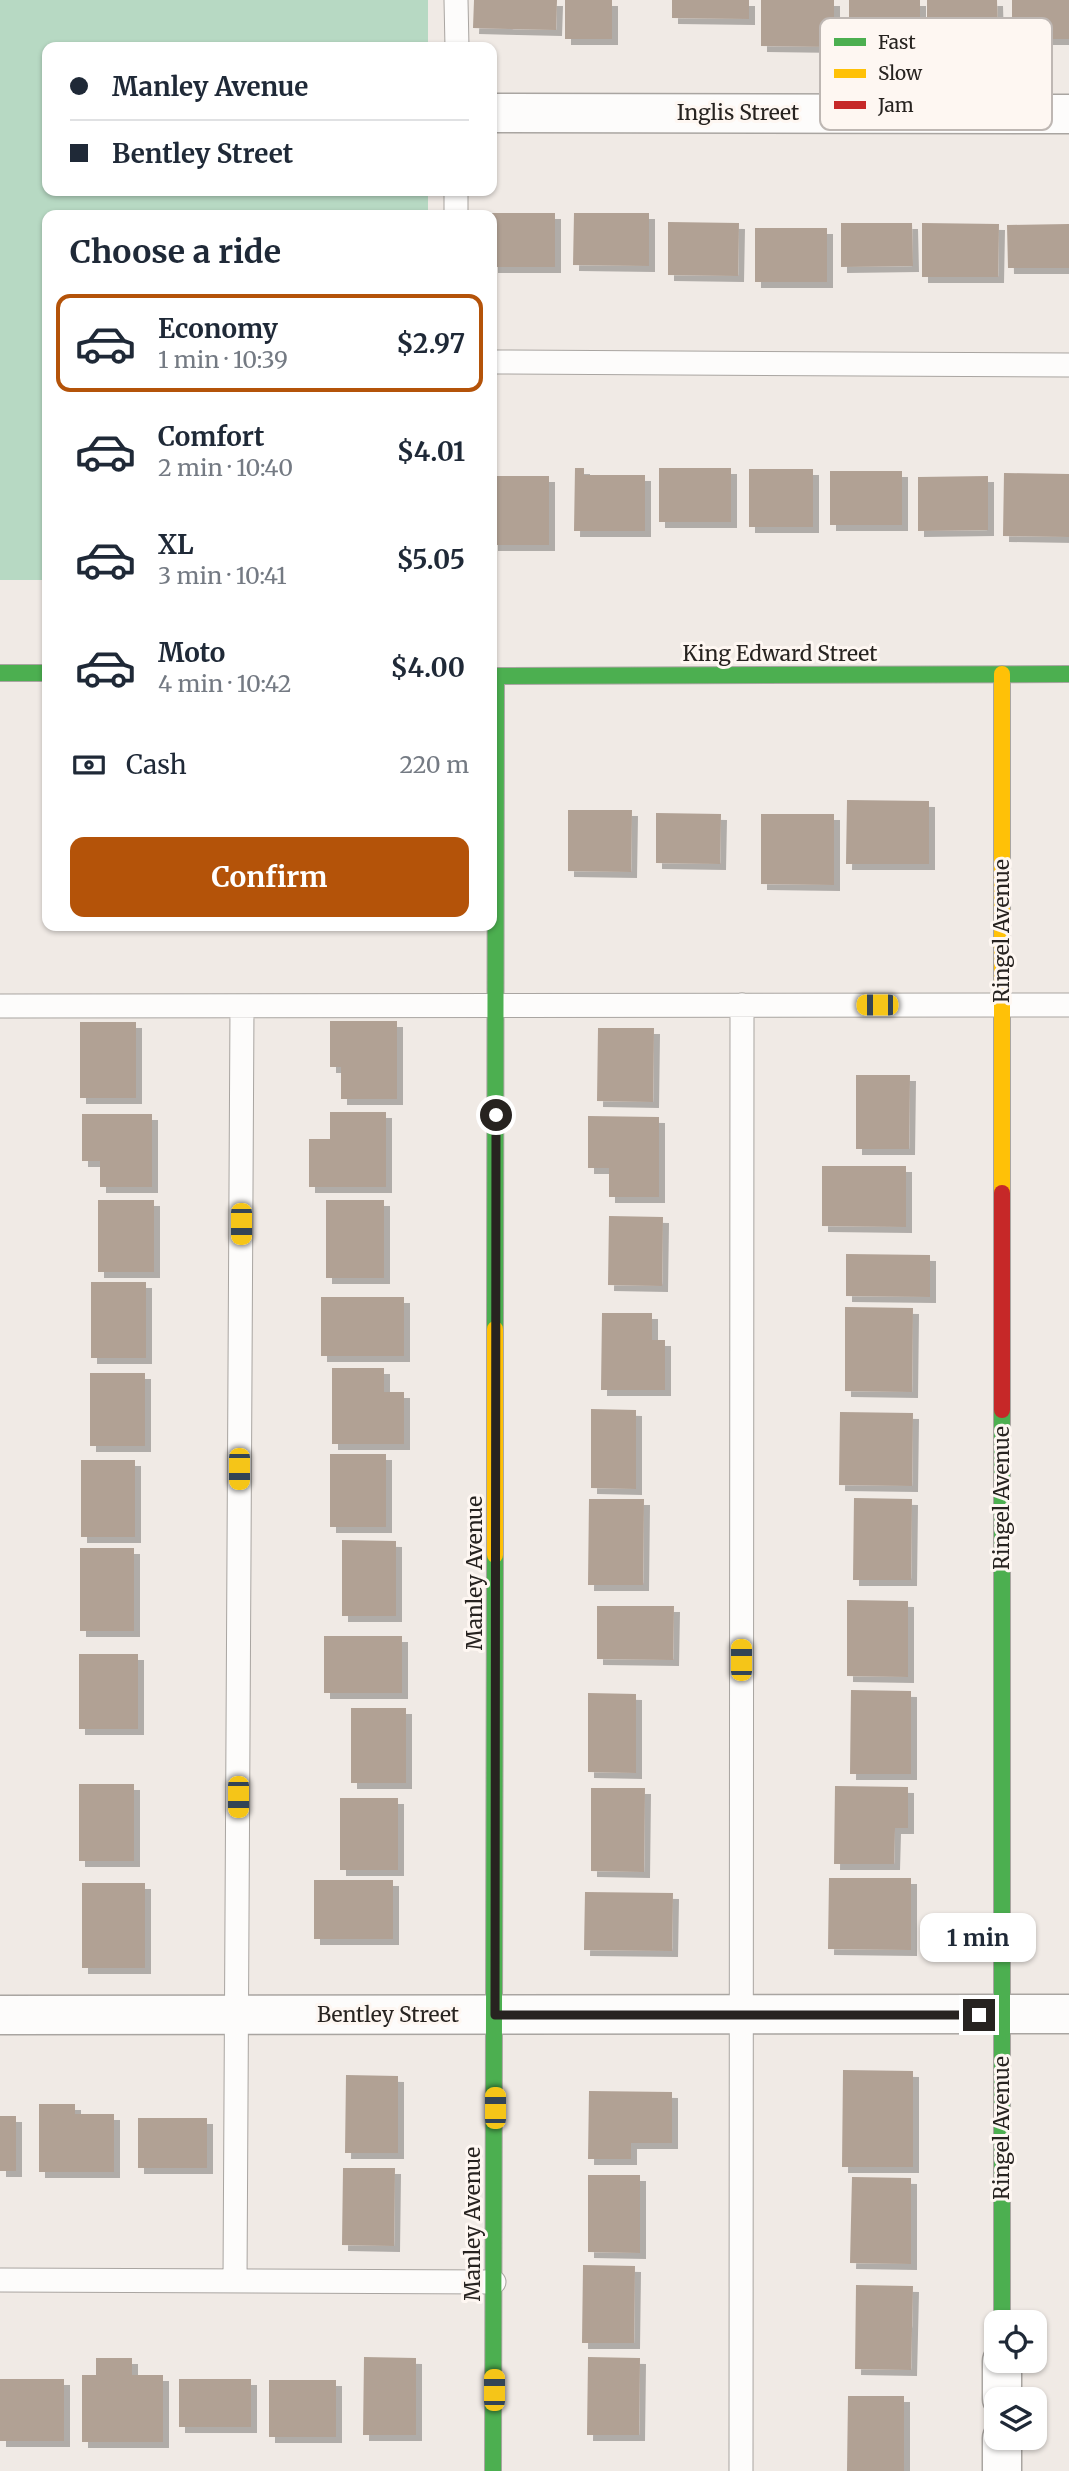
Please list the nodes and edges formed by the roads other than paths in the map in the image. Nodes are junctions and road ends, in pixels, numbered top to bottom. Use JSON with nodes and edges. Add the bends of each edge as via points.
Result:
{"nodes":[{"id":1,"x":456,"y":0,"type":"edge"},
{"id":2,"x":457,"y":42,"type":"edge"},
{"id":3,"x":497,"y":113,"type":"edge"},
{"id":4,"x":820,"y":114,"type":"edge"},
{"id":5,"x":497,"y":362,"type":"edge"},
{"id":6,"x":1069,"y":365,"type":"edge"},
{"id":7,"x":0,"y":673,"type":"edge"},
{"id":8,"x":42,"y":673,"type":"edge"},
{"id":9,"x":1002,"y":674,"type":"junction"},
{"id":10,"x":1069,"y":674,"type":"edge"},
{"id":11,"x":497,"y":676,"type":"edge"},
{"id":12,"x":496,"y":931,"type":"edge"},
{"id":13,"x":742,"y":1005,"type":"junction"},
{"id":14,"x":1002,"y":1005,"type":"junction"},
{"id":15,"x":1069,"y":1005,"type":"edge"},
{"id":16,"x":0,"y":1006,"type":"edge"},
{"id":17,"x":242,"y":1006,"type":"junction"},
{"id":18,"x":496,"y":1006,"type":"junction"},
{"id":19,"x":1069,"y":2014,"type":"edge"},
{"id":20,"x":0,"y":2015,"type":"edge"},
{"id":21,"x":236,"y":2015,"type":"junction"},
{"id":22,"x":495,"y":2015,"type":"junction"},
{"id":23,"x":741,"y":2015,"type":"junction"},
{"id":24,"x":1002,"y":2015,"type":"junction"},
{"id":25,"x":0,"y":2280,"type":"edge"},
{"id":26,"x":235,"y":2281,"type":"junction"},
{"id":27,"x":494,"y":2282,"type":"junction"},
{"id":28,"x":1002,"y":2310,"type":"edge"},
{"id":29,"x":1002,"y":2450,"type":"edge"},
{"id":30,"x":493,"y":2471,"type":"edge"},
{"id":31,"x":741,"y":2471,"type":"edge"},
{"id":32,"x":1002,"y":2471,"type":"edge"}],
"edges":[{"from":1,"to":2,"type":"lane"},
{"from":3,"to":4,"type":"street","name":"Inglis Street"},
{"from":5,"to":6,"type":"lane"},
{"from":7,"to":8,"type":"street"},
{"from":9,"to":10,"type":"street","name":"King Edward Street"},
{"from":9,"to":11,"type":"street","name":"King Edward Street"},
{"from":9,"to":14,"type":"street","name":"Ringel Avenue"},
{"from":12,"to":18,"type":"street","name":"Manley Avenue"},
{"from":13,"to":14,"type":"lane"},
{"from":13,"to":18,"type":"lane"},
{"from":13,"to":23,"type":"lane"},
{"from":14,"to":15,"type":"lane"},
{"from":14,"to":24,"type":"street","name":"Ringel Avenue"},
{"from":16,"to":17,"type":"lane"},
{"from":17,"to":18,"type":"lane"},
{"from":17,"to":21,"type":"lane"},
{"from":18,"to":22,"type":"street","name":"Manley Avenue"},
{"from":19,"to":24,"type":"street","name":"Bentley Street"},
{"from":20,"to":21,"type":"street","name":"Bentley Street"},
{"from":21,"to":22,"type":"street","name":"Bentley Street"},
{"from":21,"to":26,"type":"lane"},
{"from":22,"to":23,"type":"street","name":"Bentley Street"},
{"from":22,"to":27,"type":"street","name":"Manley Avenue"},
{"from":23,"to":24,"type":"street","name":"Bentley Street"},
{"from":23,"to":31,"type":"lane"},
{"from":24,"to":28,"type":"street","name":"Ringel Avenue"},
{"from":25,"to":26,"type":"lane"},
{"from":26,"to":27,"type":"lane"},
{"from":27,"to":30,"type":"street","name":"Manley Avenue"},
{"from":29,"to":32,"type":"street"}]}
